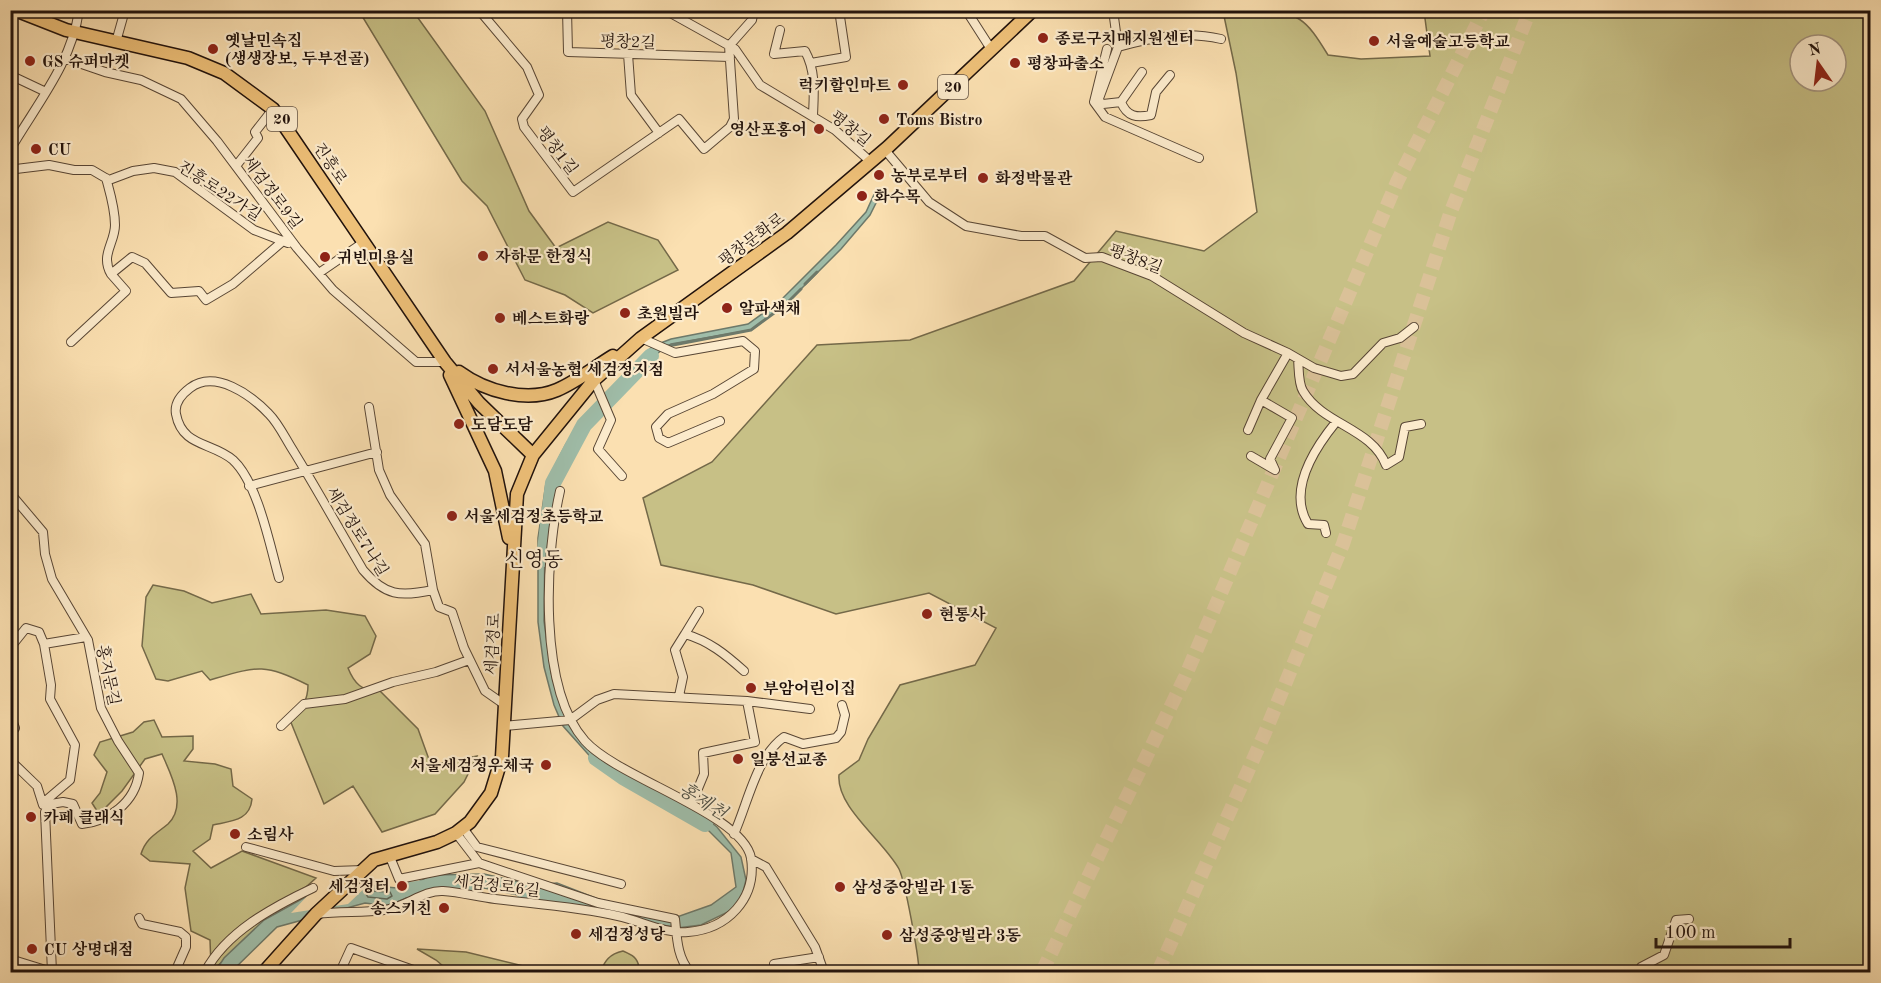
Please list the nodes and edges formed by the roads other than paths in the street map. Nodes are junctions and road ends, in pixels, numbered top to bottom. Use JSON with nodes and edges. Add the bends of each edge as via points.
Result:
{"nodes":[{"id":1,"x":15,"y":10,"type":"edge"},
{"id":2,"x":79,"y":10,"type":"edge"},
{"id":3,"x":125,"y":10,"type":"edge"},
{"id":4,"x":479,"y":10,"type":"edge"},
{"id":5,"x":567,"y":10,"type":"edge"},
{"id":6,"x":665,"y":10,"type":"edge"},
{"id":7,"x":754,"y":10,"type":"edge"},
{"id":8,"x":839,"y":10,"type":"edge"},
{"id":9,"x":1033,"y":10,"type":"edge"},
{"id":10,"x":1113,"y":10,"type":"edge"},
{"id":11,"x":969,"y":12,"type":"edge"},
{"id":12,"x":780,"y":30,"type":"dead end"},
{"id":13,"x":76,"y":33,"type":"junction"},
{"id":14,"x":1221,"y":39,"type":"dead end"},
{"id":15,"x":116,"y":42,"type":"junction"},
{"id":16,"x":729,"y":46,"type":"junction"},
{"id":17,"x":1118,"y":46,"type":"junction"},
{"id":18,"x":991,"y":49,"type":"junction"},
{"id":19,"x":1107,"y":49,"type":"dead end"},
{"id":20,"x":628,"y":54,"type":"junction"},
{"id":21,"x":730,"y":57,"type":"junction"},
{"id":22,"x":64,"y":58,"type":"junction"},
{"id":23,"x":811,"y":63,"type":"junction"},
{"id":24,"x":1142,"y":72,"type":"dead end"},
{"id":25,"x":10,"y":75,"type":"edge"},
{"id":26,"x":1170,"y":75,"type":"dead end"},
{"id":27,"x":46,"y":92,"type":"junction"},
{"id":28,"x":1121,"y":102,"type":"junction"},
{"id":29,"x":273,"y":109,"type":"junction"},
{"id":30,"x":813,"y":115,"type":"junction"},
{"id":31,"x":659,"y":133,"type":"junction"},
{"id":32,"x":10,"y":150,"type":"edge"},
{"id":33,"x":885,"y":150,"type":"junction"},
{"id":34,"x":1198,"y":158,"type":"dead end"},
{"id":35,"x":871,"y":162,"type":"junction"},
{"id":36,"x":236,"y":166,"type":"junction"},
{"id":37,"x":10,"y":167,"type":"edge"},
{"id":38,"x":106,"y":178,"type":"junction"},
{"id":39,"x":283,"y":241,"type":"junction"},
{"id":40,"x":364,"y":242,"type":"junction"},
{"id":41,"x":295,"y":245,"type":"junction"},
{"id":42,"x":319,"y":273,"type":"junction"},
{"id":43,"x":111,"y":274,"type":"junction"},
{"id":44,"x":1414,"y":327,"type":"dead end"},
{"id":45,"x":639,"y":339,"type":"junction"},
{"id":46,"x":72,"y":342,"type":"dead end"},
{"id":47,"x":1288,"y":352,"type":"junction"},
{"id":48,"x":1298,"y":358,"type":"junction"},
{"id":49,"x":445,"y":362,"type":"junction"},
{"id":50,"x":594,"y":381,"type":"junction"},
{"id":51,"x":1261,"y":400,"type":"junction"},
{"id":52,"x":369,"y":407,"type":"dead end"},
{"id":53,"x":720,"y":421,"type":"dead end"},
{"id":54,"x":1336,"y":422,"type":"junction"},
{"id":55,"x":1421,"y":424,"type":"dead end"},
{"id":56,"x":1248,"y":430,"type":"dead end"},
{"id":57,"x":378,"y":452,"type":"junction"},
{"id":58,"x":533,"y":454,"type":"junction"},
{"id":59,"x":1251,"y":456,"type":"dead end"},
{"id":60,"x":305,"y":471,"type":"junction"},
{"id":61,"x":622,"y":476,"type":"dead end"},
{"id":62,"x":249,"y":486,"type":"junction"},
{"id":63,"x":560,"y":491,"type":"dead end"},
{"id":64,"x":10,"y":493,"type":"edge"},
{"id":65,"x":1326,"y":533,"type":"dead end"},
{"id":66,"x":513,"y":562,"type":"junction"},
{"id":67,"x":279,"y":578,"type":"dead end"},
{"id":68,"x":433,"y":590,"type":"junction"},
{"id":69,"x":699,"y":611,"type":"dead end"},
{"id":70,"x":685,"y":634,"type":"junction"},
{"id":71,"x":86,"y":637,"type":"junction"},
{"id":72,"x":44,"y":644,"type":"junction"},
{"id":73,"x":10,"y":648,"type":"edge"},
{"id":74,"x":469,"y":660,"type":"junction"},
{"id":75,"x":744,"y":671,"type":"dead end"},
{"id":76,"x":679,"y":696,"type":"junction"},
{"id":77,"x":747,"y":701,"type":"junction"},
{"id":78,"x":505,"y":705,"type":"junction"},
{"id":79,"x":842,"y":705,"type":"dead end"},
{"id":80,"x":810,"y":709,"type":"dead end"},
{"id":81,"x":10,"y":715,"type":"edge"},
{"id":82,"x":570,"y":720,"type":"junction"},
{"id":83,"x":281,"y":726,"type":"dead end"},
{"id":84,"x":504,"y":726,"type":"junction"},
{"id":85,"x":10,"y":735,"type":"edge"},
{"id":86,"x":10,"y":760,"type":"edge"},
{"id":87,"x":43,"y":802,"type":"junction"},
{"id":88,"x":692,"y":803,"type":"junction"},
{"id":89,"x":45,"y":812,"type":"junction"},
{"id":90,"x":460,"y":830,"type":"junction"},
{"id":91,"x":734,"y":834,"type":"junction"},
{"id":92,"x":246,"y":847,"type":"dead end"},
{"id":93,"x":390,"y":857,"type":"junction"},
{"id":94,"x":751,"y":858,"type":"junction"},
{"id":95,"x":478,"y":863,"type":"junction"},
{"id":96,"x":359,"y":874,"type":"junction"},
{"id":97,"x":621,"y":884,"type":"dead end"},
{"id":98,"x":313,"y":888,"type":"dead end"},
{"id":99,"x":319,"y":911,"type":"junction"},
{"id":100,"x":139,"y":918,"type":"dead end"},
{"id":101,"x":1689,"y":919,"type":"dead end"},
{"id":102,"x":676,"y":932,"type":"junction"},
{"id":103,"x":819,"y":957,"type":"junction"},
{"id":104,"x":10,"y":959,"type":"edge"},
{"id":105,"x":52,"y":972,"type":"edge"},
{"id":106,"x":175,"y":972,"type":"edge"},
{"id":107,"x":206,"y":972,"type":"edge"},
{"id":108,"x":264,"y":972,"type":"edge"},
{"id":109,"x":340,"y":972,"type":"edge"},
{"id":110,"x":419,"y":972,"type":"edge"},
{"id":111,"x":690,"y":972,"type":"edge"},
{"id":112,"x":775,"y":972,"type":"edge"},
{"id":113,"x":824,"y":972,"type":"edge"},
{"id":114,"x":1638,"y":972,"type":"edge"}],
"edges":[{"from":1,"to":13,"type":"main road","name":"진흥로","number":"20"},
{"from":2,"to":13,"type":"street"},
{"from":3,"to":15,"type":"street"},
{"from":4,"to":31,"type":"street","name":"평창1길","via":[[527,67],[539,95],[522,119],[524,128],[573,192]]},
{"from":5,"to":20,"type":"street","name":"평창2길","via":[[568,52]]},
{"from":6,"to":16,"type":"street","name":"평창길","number":"평창길"},
{"from":7,"to":16,"type":"street","via":[[752,20]]},
{"from":8,"to":23,"type":"street","via":[[846,57]]},
{"from":9,"to":18,"type":"main road","name":"평창문화로","number":"20"},
{"from":10,"to":17,"type":"street"},
{"from":11,"to":18,"type":"street"},
{"from":12,"to":23,"type":"street","via":[[774,54],[805,51]]},
{"from":13,"to":15,"type":"main road","name":"진흥로","number":"20"},
{"from":13,"to":22,"type":"street"},
{"from":14,"to":17,"type":"street","via":[[1200,34],[1171,35]]},
{"from":15,"to":29,"type":"main road","name":"진흥로","number":"20","via":[[188,58],[231,77]]},
{"from":16,"to":21,"type":"street","name":"평창1길"},
{"from":16,"to":30,"type":"street","name":"평창길","number":"평창길","via":[[760,85]]},
{"from":17,"to":28,"type":"street","via":[[1098,101]]},
{"from":18,"to":33,"type":"main road","name":"평창문화로","number":"20"},
{"from":19,"to":34,"type":"street","via":[[1094,102],[1099,111]]},
{"from":20,"to":21,"type":"street","name":"평창2길"},
{"from":20,"to":31,"type":"street","via":[[631,95]]},
{"from":21,"to":31,"type":"street","name":"평창1길","via":[[734,119],[730,127],[704,149],[679,119]]},
{"from":22,"to":27,"type":"street"},
{"from":22,"to":36,"type":"street","name":"세검정로9길","via":[[141,80],[181,99]]},
{"from":23,"to":30,"type":"street","name":"평창길","via":[[815,87]]},
{"from":24,"to":28,"type":"street"},
{"from":25,"to":27,"type":"street"},
{"from":26,"to":28,"type":"street","via":[[1156,92],[1151,114],[1138,118],[1129,114]]},
{"from":27,"to":32,"type":"street"},
{"from":29,"to":36,"type":"street","via":[[255,132],[258,138]]},
{"from":29,"to":40,"type":"main road","name":"진흥로","number":"20"},
{"from":30,"to":35,"type":"street","name":"평창길","number":"평창길","via":[[853,143]]},
{"from":33,"to":35,"type":"main road","name":"평창문화로","number":"20"},
{"from":33,"to":47,"type":"street","name":"평창8길","via":[[929,202],[966,226],[1021,236],[1045,236],[1085,258],[1102,257],[1152,276],[1244,333]]},
{"from":35,"to":45,"type":"main road","name":"평창문화로","number":"20","via":[[787,233]]},
{"from":36,"to":41,"type":"street","name":"세검정로9길"},
{"from":37,"to":38,"type":"street","via":[[49,165],[92,170]]},
{"from":38,"to":39,"type":"street","name":"진흥로22가길","via":[[154,168],[175,172],[254,230]]},
{"from":38,"to":43,"type":"street","via":[[114,208],[115,228],[106,267]]},
{"from":39,"to":41,"type":"street","name":"진흥로22가길"},
{"from":39,"to":43,"type":"street","via":[[233,284],[206,300],[199,291],[171,292],[145,263],[132,257]]},
{"from":40,"to":42,"type":"street"},
{"from":40,"to":49,"type":"main road","name":"진흥로","number":"20"},
{"from":41,"to":42,"type":"street","name":"세검정로9길"},
{"from":42,"to":49,"type":"street","name":"세검정로9길","via":[[333,290],[416,362]]},
{"from":43,"to":46,"type":"street","via":[[126,291]]},
{"from":44,"to":48,"type":"street","name":"평창8길","via":[[1400,338],[1383,343],[1353,374],[1341,376],[1314,368]]},
{"from":45,"to":49,"type":"main road","via":[[547,393],[508,393],[484,386]]},
{"from":45,"to":50,"type":"main road","name":"평창문화로","number":"20"},
{"from":45,"to":53,"type":"street","via":[[675,353],[743,341],[755,351],[754,369],[713,394],[668,414],[657,427],[659,438],[668,443]]},
{"from":47,"to":48,"type":"street","name":"평창8길"},
{"from":47,"to":51,"type":"street"},
{"from":48,"to":54,"type":"street","via":[[1301,389]]},
{"from":49,"to":58,"type":"main road","name":"진흥로","number":"20","via":[[479,403]]},
{"from":49,"to":66,"type":"main road","via":[[495,471]]},
{"from":50,"to":58,"type":"main road","name":"평창문화로","number":"20"},
{"from":50,"to":61,"type":"street","via":[[611,420],[598,449]]},
{"from":51,"to":56,"type":"street"},
{"from":51,"to":59,"type":"street","via":[[1292,418],[1270,459],[1275,470]]},
{"from":52,"to":57,"type":"street"},
{"from":54,"to":55,"type":"street","via":[[1371,442],[1386,465],[1399,457],[1405,427]]},
{"from":54,"to":65,"type":"street","via":[[1322,439],[1300,485],[1303,516],[1308,524],[1323,525]]},
{"from":57,"to":60,"type":"street"},
{"from":57,"to":68,"type":"street","via":[[380,471],[390,495],[425,544]]},
{"from":58,"to":66,"type":"main road","name":"세검정로","via":[[517,494]]},
{"from":60,"to":62,"type":"street"},
{"from":60,"to":62,"type":"street","name":"세검정로7나길","via":[[269,414],[230,384],[212,380],[195,384],[181,395],[175,411],[180,428],[191,440],[234,462]]},
{"from":60,"to":68,"type":"street","name":"세검정로7나길","via":[[363,570],[378,588],[415,594]]},
{"from":62,"to":67,"type":"street","name":"세검정로7나길"},
{"from":63,"to":82,"type":"street","via":[[548,621],[554,672]]},
{"from":64,"to":71,"type":"street","name":"홍지문길","number":"홍지문길","via":[[43,532],[52,579]]},
{"from":66,"to":78,"type":"main road","name":"세검정로"},
{"from":68,"to":74,"type":"street","via":[[439,607],[452,612]]},
{"from":69,"to":70,"type":"street"},
{"from":70,"to":75,"type":"street","via":[[719,648]]},
{"from":70,"to":76,"type":"street","via":[[675,650],[683,677]]},
{"from":71,"to":72,"type":"street"},
{"from":71,"to":89,"type":"street","name":"홍지문길","number":"홍지문길","via":[[101,708],[139,773],[138,780],[119,810],[96,822],[82,824],[73,804],[63,802],[51,804]]},
{"from":72,"to":73,"type":"street","via":[[39,632],[26,628]]},
{"from":72,"to":87,"type":"street","via":[[50,699],[75,746],[70,780]]},
{"from":74,"to":78,"type":"street","via":[[485,691]]},
{"from":74,"to":83,"type":"street","via":[[345,699],[304,704]]},
{"from":76,"to":77,"type":"street"},
{"from":76,"to":82,"type":"street","via":[[614,694],[597,700]]},
{"from":77,"to":80,"type":"street"},
{"from":77,"to":88,"type":"street","via":[[755,742],[703,753],[704,774]]},
{"from":78,"to":84,"type":"main road","name":"세검정로"},
{"from":79,"to":91,"type":"street","via":[[842,732],[836,738],[803,744],[784,737],[774,744]]},
{"from":81,"to":85,"type":"street","via":[[15,728]]},
{"from":82,"to":84,"type":"street"},
{"from":82,"to":88,"type":"street","via":[[600,755]]},
{"from":84,"to":90,"type":"main road","name":"세검정로","via":[[496,782],[485,803]]},
{"from":86,"to":87,"type":"street","via":[[37,786]]},
{"from":87,"to":89,"type":"street"},
{"from":88,"to":91,"type":"street"},
{"from":89,"to":105,"type":"street"},
{"from":90,"to":93,"type":"main road","name":"세검정로"},
{"from":90,"to":95,"type":"street"},
{"from":90,"to":97,"type":"street","via":[[477,847]]},
{"from":91,"to":94,"type":"street"},
{"from":92,"to":96,"type":"street","name":"세검정로"},
{"from":93,"to":95,"type":"street","via":[[399,879]]},
{"from":93,"to":96,"type":"main road","name":"세검정로","via":[[374,860]]},
{"from":94,"to":102,"type":"street","name":"세검정로6길","via":[[750,882],[738,909],[713,926]]},
{"from":94,"to":103,"type":"street","via":[[766,867]]},
{"from":95,"to":102,"type":"street","via":[[598,903],[675,919]]},
{"from":96,"to":99,"type":"main road","name":"세검정로"},
{"from":98,"to":107,"type":"street","via":[[275,906],[250,925],[213,959]]},
{"from":99,"to":102,"type":"street","name":"세검정로6길","via":[[384,910],[441,891],[619,916]]},
{"from":99,"to":108,"type":"main road","name":"세검정로"},
{"from":100,"to":106,"type":"street","via":[[142,924],[180,932],[186,937]]},
{"from":101,"to":114,"type":"street","via":[[1676,920],[1664,955]]},
{"from":102,"to":111,"type":"street","via":[[683,964]]},
{"from":103,"to":112,"type":"street","via":[[774,964]]},
{"from":103,"to":113,"type":"street"},
{"from":104,"to":105,"type":"street"},
{"from":109,"to":110,"type":"street","via":[[351,948]]}]}
